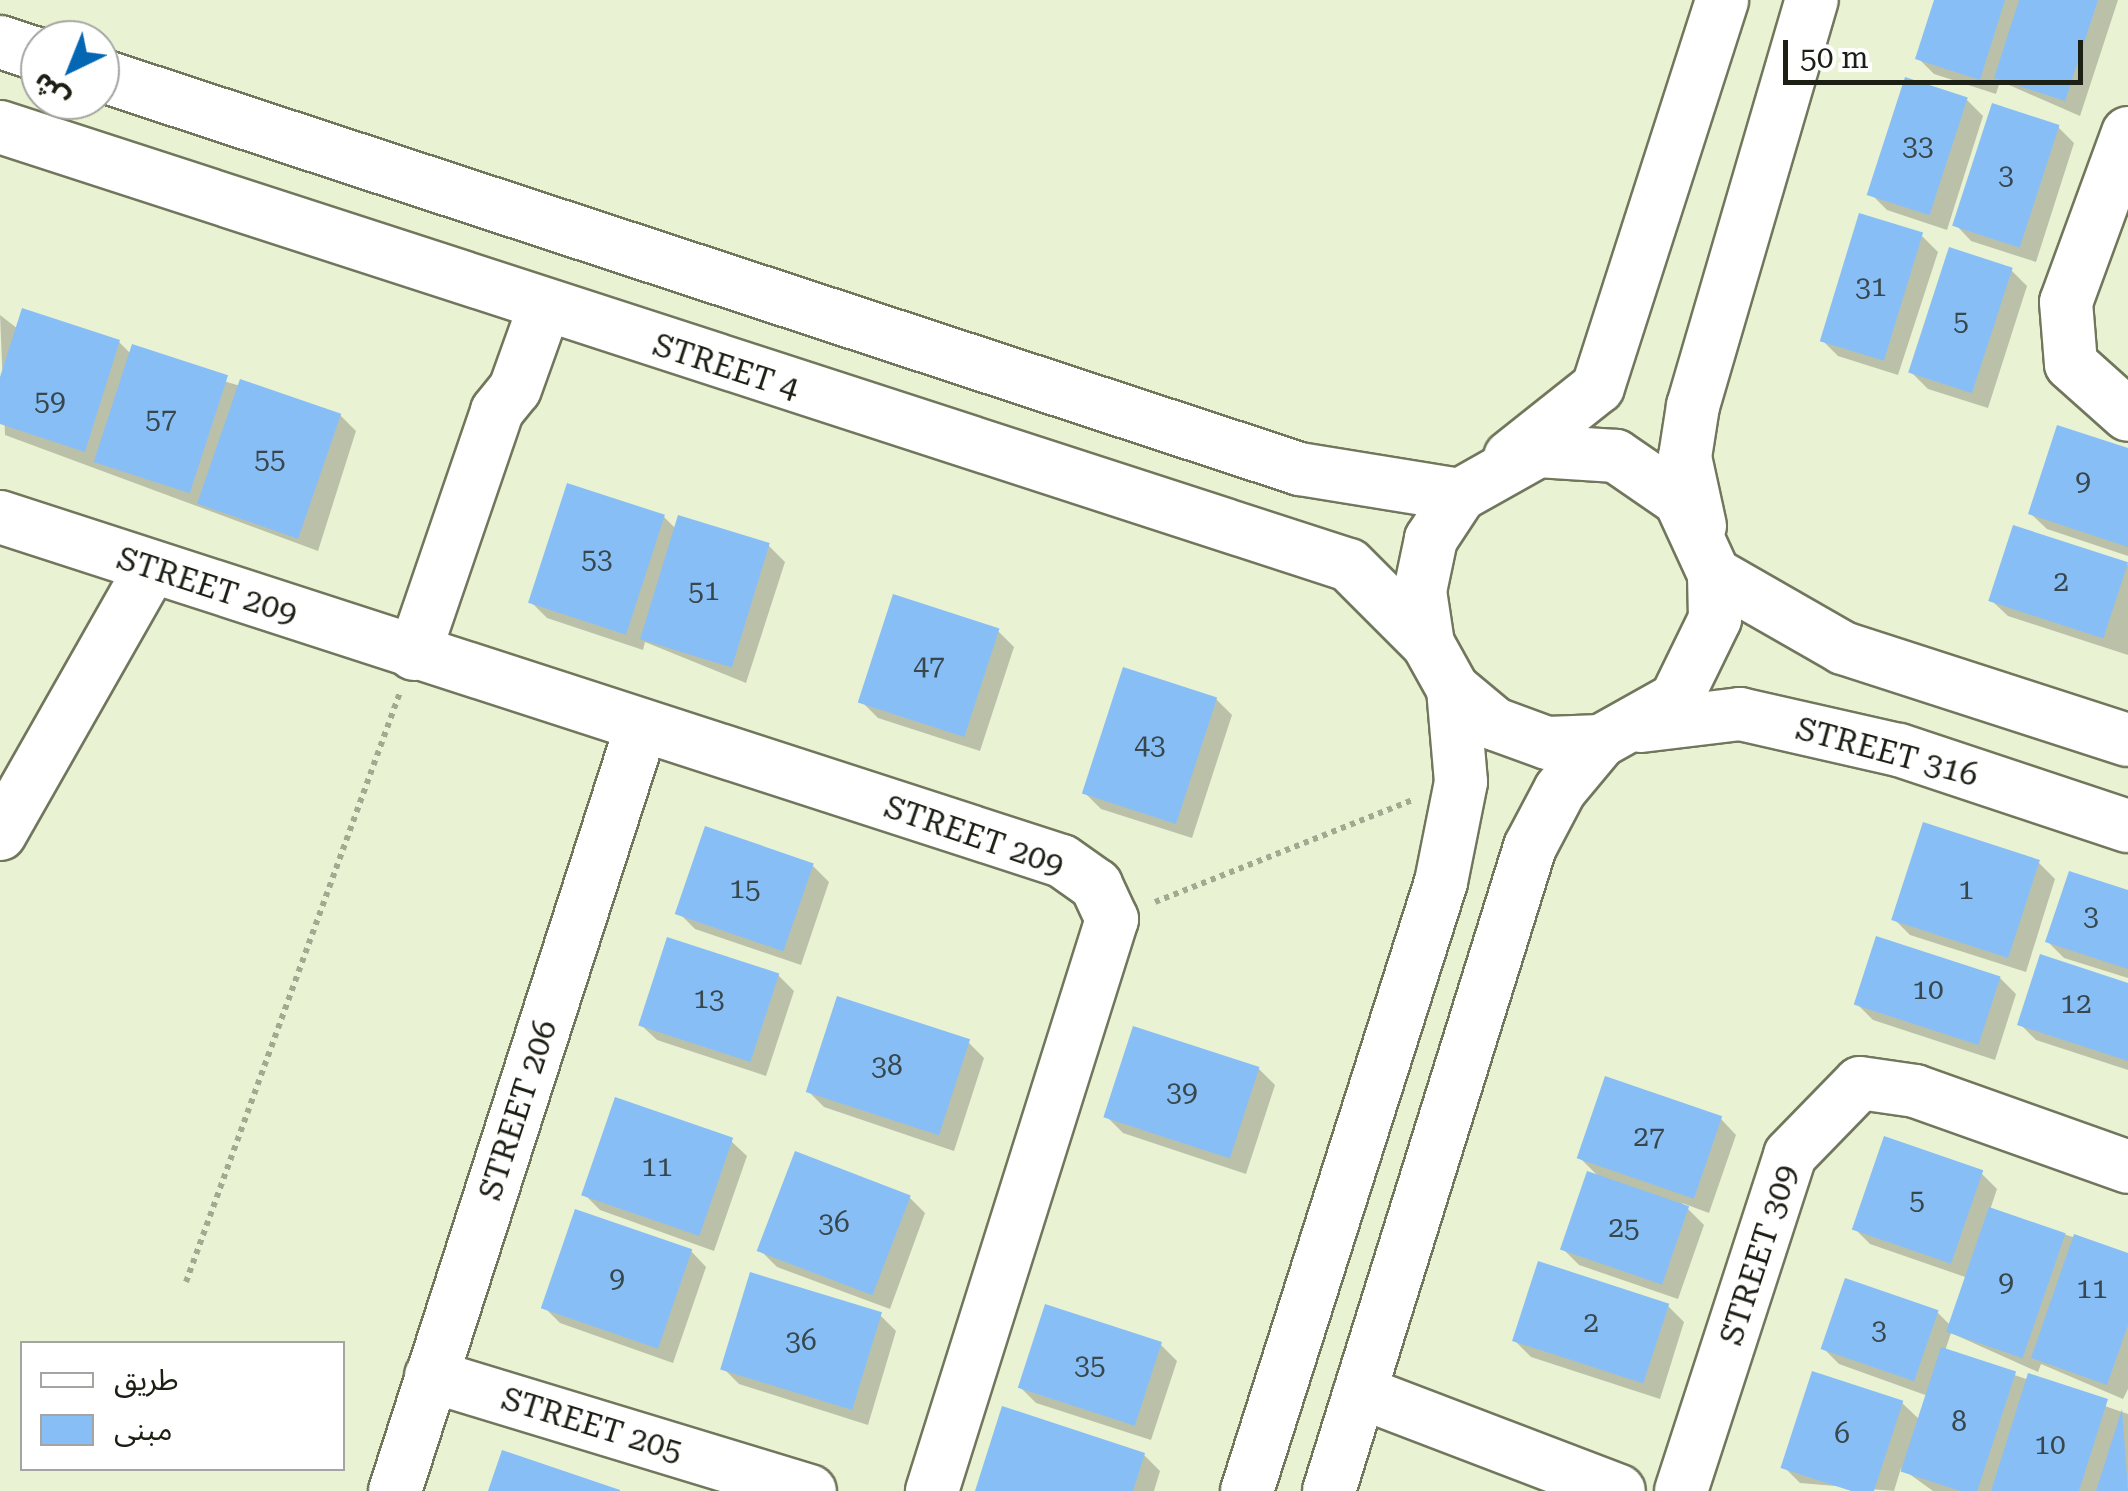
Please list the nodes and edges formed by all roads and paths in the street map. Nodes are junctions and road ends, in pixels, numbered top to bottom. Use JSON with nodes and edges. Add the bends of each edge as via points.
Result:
{"nodes":[{"id":1,"x":1722,"y":0,"type":"edge"},
{"id":2,"x":1812,"y":0,"type":"edge"},
{"id":3,"x":120,"y":82,"type":"edge"},
{"id":4,"x":0,"y":127,"type":"edge"},
{"id":5,"x":2128,"y":133,"type":"edge"},
{"id":6,"x":526,"y":302,"type":"junction"},
{"id":7,"x":2128,"y":415,"type":"edge"},
{"id":8,"x":1501,"y":464,"type":"junction"},
{"id":9,"x":1460,"y":494,"type":"junction"},
{"id":10,"x":0,"y":516,"type":"edge"},
{"id":11,"x":1708,"y":553,"type":"junction"},
{"id":12,"x":151,"y":568,"type":"junction"},
{"id":13,"x":1428,"y":644,"type":"junction"},
{"id":14,"x":414,"y":654,"type":"junction"},
{"id":15,"x":1453,"y":689,"type":"junction"},
{"id":16,"x":641,"y":728,"type":"junction"},
{"id":17,"x":1621,"y":734,"type":"junction"},
{"id":18,"x":2128,"y":740,"type":"edge"},
{"id":19,"x":1460,"y":782,"type":"junction"},
{"id":20,"x":2128,"y":826,"type":"edge"},
{"id":21,"x":0,"y":834,"type":"edge"},
{"id":22,"x":1112,"y":919,"type":"junction"},
{"id":23,"x":2128,"y":1168,"type":"edge"},
{"id":24,"x":186,"y":1282,"type":"dead end"},
{"id":25,"x":431,"y":1376,"type":"junction"},
{"id":26,"x":1360,"y":1392,"type":"junction"},
{"id":27,"x":395,"y":1491,"type":"edge"},
{"id":28,"x":810,"y":1491,"type":"edge"},
{"id":29,"x":932,"y":1491,"type":"edge"},
{"id":30,"x":1248,"y":1491,"type":"edge"},
{"id":31,"x":1329,"y":1491,"type":"edge"},
{"id":32,"x":1618,"y":1491,"type":"edge"},
{"id":33,"x":1681,"y":1491,"type":"edge"}],
"edges":[{"from":1,"to":8,"type":"street","via":[[1598,387]]},
{"from":2,"to":11,"type":"street","via":[[1694,406],[1685,458]]},
{"from":3,"to":9,"type":"street","via":[[1300,468]]},
{"from":4,"to":6,"type":"street","name":"STREET 4"},
{"from":5,"to":7,"type":"street","via":[[2066,302],[2071,364]]},
{"from":6,"to":13,"type":"street","name":"STREET 4","via":[[1349,565]]},
{"from":6,"to":14,"type":"street","via":[[490,380],[497,411]]},
{"from":8,"to":9,"type":"street"},
{"from":8,"to":11,"type":"street","via":[[1538,452],[1616,456],[1651,474]]},
{"from":9,"to":13,"type":"street","via":[[1428,556],[1420,591]]},
{"from":10,"to":12,"type":"street","name":"STREET 209"},
{"from":11,"to":17,"type":"street","via":[[1702,662]]},
{"from":11,"to":18,"type":"street","via":[[1842,648]]},
{"from":12,"to":14,"type":"street","name":"STREET 209"},
{"from":12,"to":21,"type":"street"},
{"from":13,"to":15,"type":"street"},
{"from":14,"to":16,"type":"street","name":"STREET 209"},
{"from":14,"to":24,"type":"path"},
{"from":15,"to":17,"type":"street","via":[[1495,724],[1546,743]]},
{"from":15,"to":19,"type":"street"},
{"from":16,"to":22,"type":"street","name":"STREET 209","via":[[1062,861],[1096,885]]},
{"from":16,"to":25,"type":"street","name":"STREET 206"},
{"from":17,"to":20,"type":"street","name":"STREET 316","via":[[1740,714],[1898,750]]},
{"from":17,"to":26,"type":"street","via":[[1560,790],[1530,847]]},
{"from":19,"to":22,"type":"path"},
{"from":19,"to":30,"type":"street","via":[[1411,991]]},
{"from":22,"to":29,"type":"street"},
{"from":23,"to":33,"type":"street","name":"STREET 309","via":[[1915,1091],[1860,1083],[1790,1155]]},
{"from":25,"to":27,"type":"street","name":"STREET 206"},
{"from":25,"to":28,"type":"street","name":"STREET 205"},
{"from":26,"to":31,"type":"street"},
{"from":26,"to":32,"type":"street"}]}
